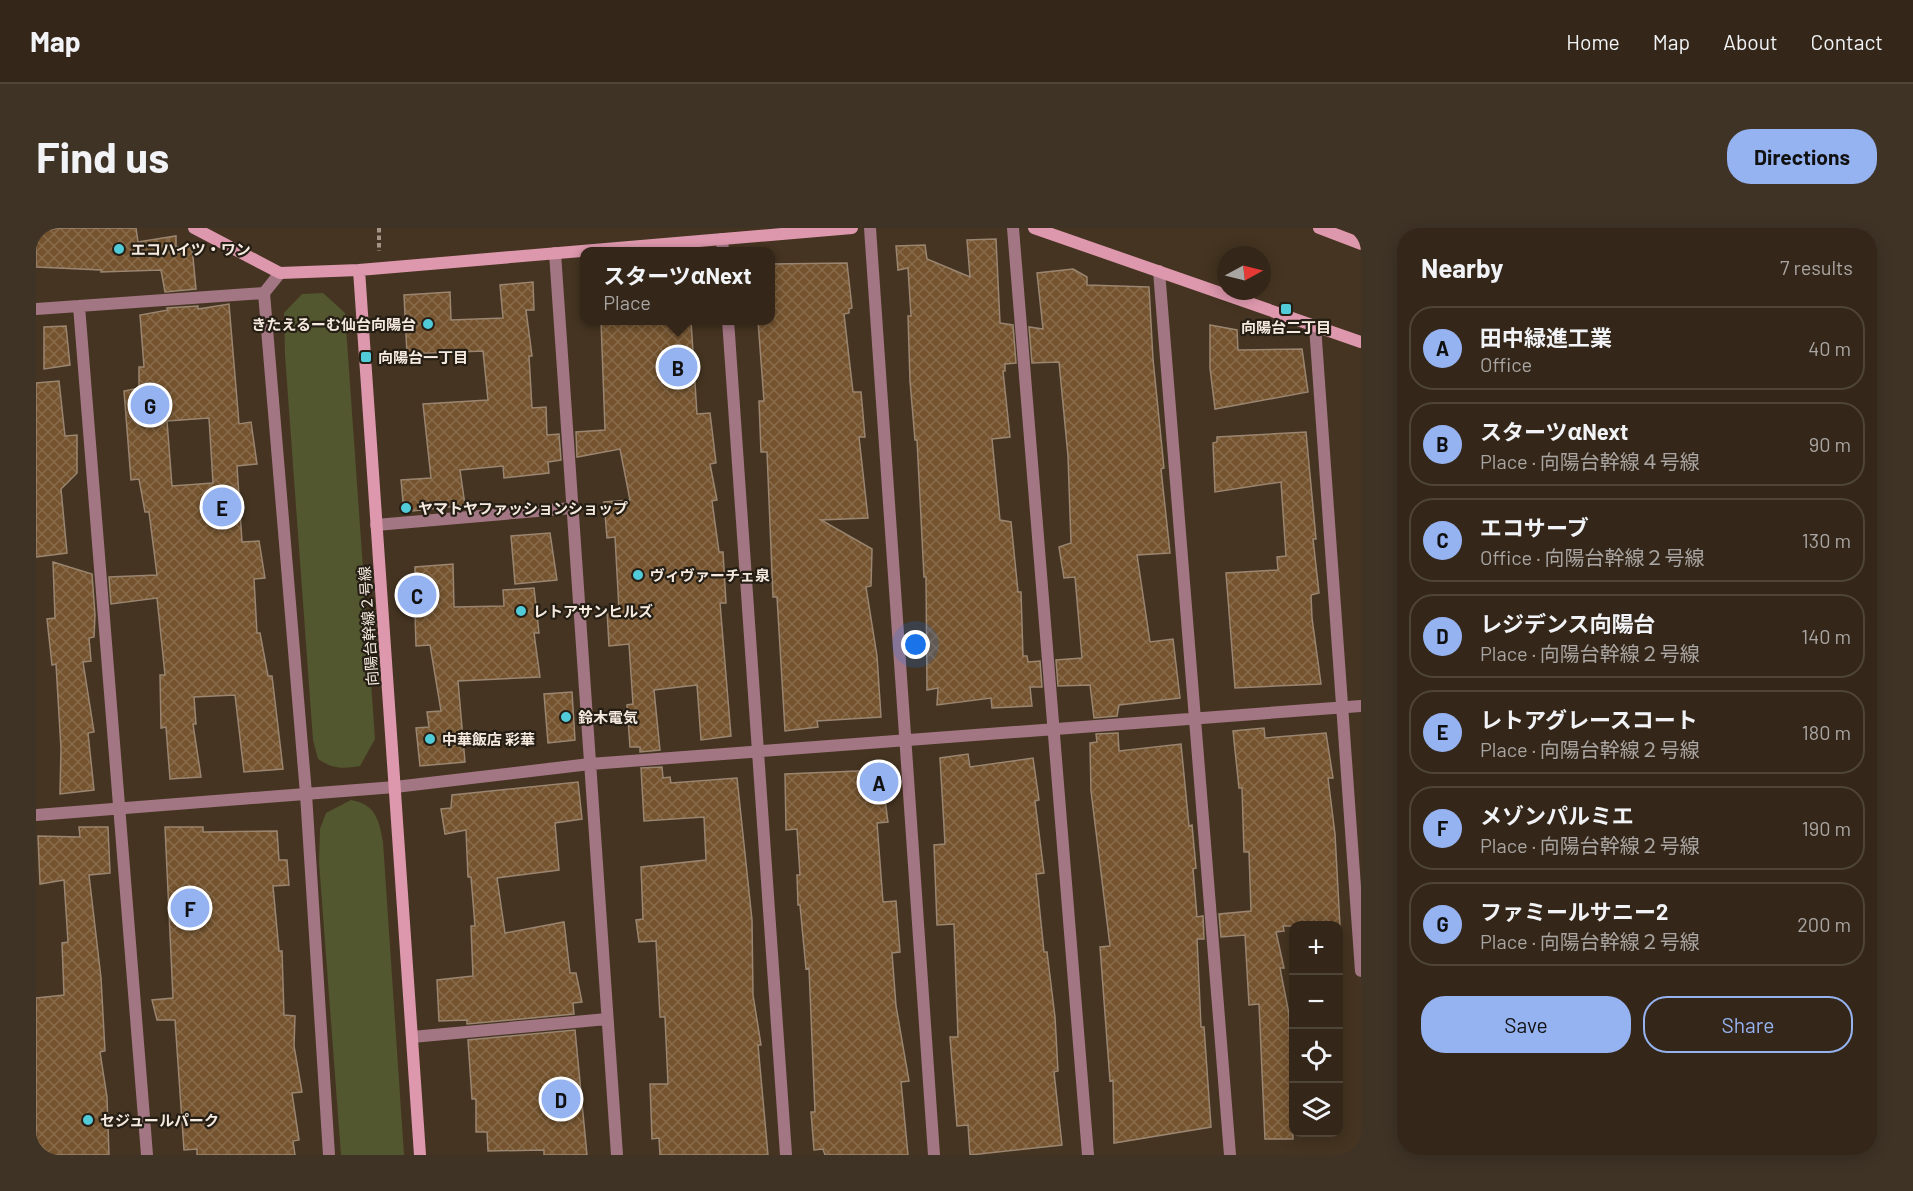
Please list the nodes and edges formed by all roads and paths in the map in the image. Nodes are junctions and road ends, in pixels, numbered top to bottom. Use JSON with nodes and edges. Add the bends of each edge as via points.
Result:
{"nodes":[{"id":1,"x":194,"y":228,"type":"edge"},
{"id":2,"x":852,"y":228,"type":"edge"},
{"id":3,"x":870,"y":228,"type":"edge"},
{"id":4,"x":1013,"y":228,"type":"edge"},
{"id":5,"x":1034,"y":228,"type":"edge"},
{"id":6,"x":1319,"y":228,"type":"edge"},
{"id":7,"x":1361,"y":244,"type":"edge"},
{"id":8,"x":723,"y":245,"type":"edge"},
{"id":9,"x":681,"y":247,"type":"edge"},
{"id":10,"x":580,"y":252,"type":"edge"},
{"id":11,"x":555,"y":253,"type":"junction"},
{"id":12,"x":359,"y":270,"type":"junction"},
{"id":13,"x":1159,"y":271,"type":"junction"},
{"id":14,"x":280,"y":273,"type":"junction"},
{"id":15,"x":264,"y":293,"type":"junction"},
{"id":16,"x":79,"y":306,"type":"junction"},
{"id":17,"x":36,"y":309,"type":"edge"},
{"id":18,"x":728,"y":325,"type":"edge"},
{"id":19,"x":1315,"y":326,"type":"junction"},
{"id":20,"x":1361,"y":342,"type":"edge"},
{"id":21,"x":572,"y":507,"type":"junction"},
{"id":22,"x":376,"y":525,"type":"junction"},
{"id":23,"x":1361,"y":706,"type":"edge"},
{"id":24,"x":1342,"y":707,"type":"junction"},
{"id":25,"x":1195,"y":717,"type":"junction"},
{"id":26,"x":1053,"y":730,"type":"junction"},
{"id":27,"x":906,"y":741,"type":"junction"},
{"id":28,"x":758,"y":751,"type":"junction"},
{"id":29,"x":590,"y":764,"type":"junction"},
{"id":30,"x":395,"y":787,"type":"junction"},
{"id":31,"x":306,"y":794,"type":"junction"},
{"id":32,"x":119,"y":808,"type":"junction"},
{"id":33,"x":36,"y":815,"type":"edge"},
{"id":34,"x":1361,"y":971,"type":"edge"},
{"id":35,"x":608,"y":1019,"type":"junction"},
{"id":36,"x":412,"y":1037,"type":"junction"},
{"id":37,"x":147,"y":1155,"type":"edge"},
{"id":38,"x":329,"y":1155,"type":"edge"},
{"id":39,"x":420,"y":1155,"type":"edge"},
{"id":40,"x":617,"y":1155,"type":"edge"},
{"id":41,"x":786,"y":1155,"type":"edge"},
{"id":42,"x":934,"y":1155,"type":"edge"},
{"id":43,"x":1088,"y":1155,"type":"edge"},
{"id":44,"x":1230,"y":1155,"type":"edge"}],
"edges":[{"from":1,"to":14,"type":"street"},
{"from":2,"to":8,"type":"street"},
{"from":3,"to":27,"type":"street"},
{"from":4,"to":26,"type":"street"},
{"from":5,"to":13,"type":"street"},
{"from":6,"to":7,"type":"street"},
{"from":8,"to":9,"type":"street"},
{"from":10,"to":11,"type":"street"},
{"from":11,"to":12,"type":"street"},
{"from":11,"to":21,"type":"street"},
{"from":12,"to":14,"type":"street"},
{"from":12,"to":22,"type":"street","name":"向陽台幹線２号線"},
{"from":13,"to":19,"type":"street"},
{"from":13,"to":25,"type":"street"},
{"from":14,"to":15,"type":"street"},
{"from":15,"to":16,"type":"street"},
{"from":15,"to":31,"type":"street"},
{"from":16,"to":17,"type":"street"},
{"from":16,"to":32,"type":"street"},
{"from":18,"to":28,"type":"street"},
{"from":19,"to":20,"type":"street"},
{"from":19,"to":24,"type":"street"},
{"from":21,"to":22,"type":"street"},
{"from":21,"to":29,"type":"street"},
{"from":22,"to":30,"type":"street","name":"向陽台幹線２号線"},
{"from":23,"to":24,"type":"street"},
{"from":24,"to":25,"type":"street"},
{"from":24,"to":34,"type":"street"},
{"from":25,"to":26,"type":"street"},
{"from":25,"to":44,"type":"street"},
{"from":26,"to":27,"type":"street"},
{"from":26,"to":43,"type":"street"},
{"from":27,"to":28,"type":"street"},
{"from":27,"to":42,"type":"street"},
{"from":28,"to":29,"type":"street"},
{"from":28,"to":41,"type":"street"},
{"from":29,"to":30,"type":"street"},
{"from":29,"to":35,"type":"street"},
{"from":30,"to":31,"type":"street"},
{"from":30,"to":36,"type":"street","name":"向陽台幹線２号線"},
{"from":31,"to":32,"type":"street"},
{"from":31,"to":38,"type":"street"},
{"from":32,"to":33,"type":"street"},
{"from":32,"to":37,"type":"street"},
{"from":35,"to":36,"type":"street"},
{"from":35,"to":40,"type":"street"},
{"from":36,"to":39,"type":"street","name":"向陽台幹線２号線"}]}
